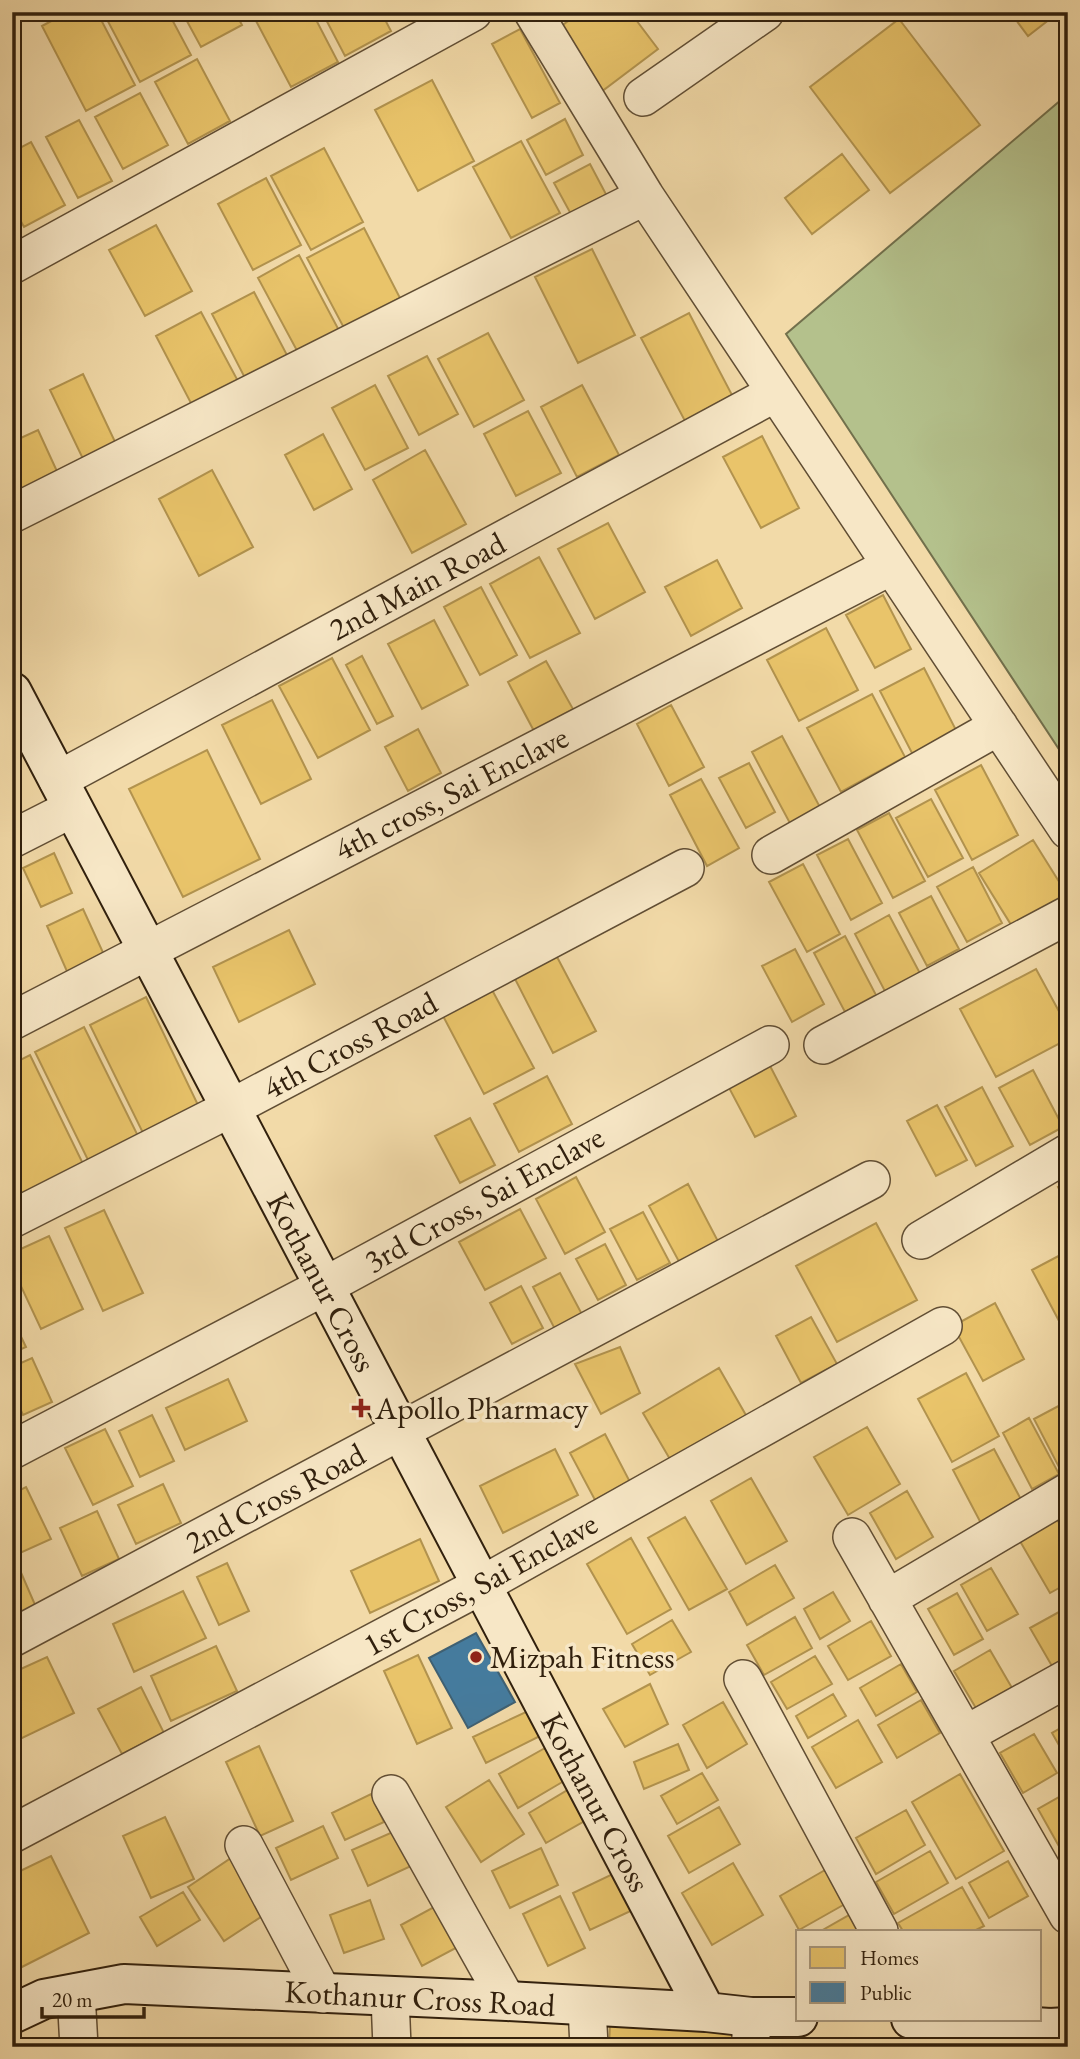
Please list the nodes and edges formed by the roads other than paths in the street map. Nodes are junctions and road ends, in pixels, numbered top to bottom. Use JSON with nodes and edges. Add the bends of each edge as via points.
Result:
{"nodes":[{"id":1,"x":472,"y":12,"type":"edge"},
{"id":2,"x":533,"y":12,"type":"edge"},
{"id":3,"x":765,"y":12,"type":"edge"},
{"id":4,"x":643,"y":97,"type":"dead end"},
{"id":5,"x":645,"y":196,"type":"junction"},
{"id":6,"x":12,"y":265,"type":"edge"},
{"id":7,"x":775,"y":393,"type":"junction"},
{"id":8,"x":12,"y":514,"type":"edge"},
{"id":9,"x":891,"y":566,"type":"junction"},
{"id":10,"x":12,"y":692,"type":"edge"},
{"id":11,"x":999,"y":726,"type":"junction"},
{"id":12,"x":65,"y":794,"type":"junction"},
{"id":13,"x":1068,"y":830,"type":"edge"},
{"id":14,"x":12,"y":839,"type":"edge"},
{"id":15,"x":771,"y":855,"type":"dead end"},
{"id":16,"x":685,"y":867,"type":"dead end"},
{"id":17,"x":1068,"y":915,"type":"edge"},
{"id":18,"x":148,"y":949,"type":"junction"},
{"id":19,"x":12,"y":1021,"type":"edge"},
{"id":20,"x":770,"y":1045,"type":"dead end"},
{"id":21,"x":823,"y":1045,"type":"dead end"},
{"id":22,"x":231,"y":1108,"type":"junction"},
{"id":23,"x":1068,"y":1153,"type":"edge"},
{"id":24,"x":871,"y":1180,"type":"dead end"},
{"id":25,"x":12,"y":1219,"type":"edge"},
{"id":26,"x":921,"y":1240,"type":"dead end"},
{"id":27,"x":325,"y":1286,"type":"junction"},
{"id":28,"x":943,"y":1326,"type":"dead end"},
{"id":29,"x":401,"y":1431,"type":"junction"},
{"id":30,"x":12,"y":1450,"type":"edge"},
{"id":31,"x":1068,"y":1492,"type":"edge"},
{"id":32,"x":852,"y":1537,"type":"dead end"},
{"id":33,"x":482,"y":1585,"type":"junction"},
{"id":34,"x":887,"y":1599,"type":"junction"},
{"id":35,"x":12,"y":1638,"type":"edge"},
{"id":36,"x":1068,"y":1678,"type":"edge"},
{"id":37,"x":743,"y":1679,"type":"dead end"},
{"id":38,"x":965,"y":1735,"type":"junction"},
{"id":39,"x":391,"y":1794,"type":"dead end"},
{"id":40,"x":12,"y":1834,"type":"edge"},
{"id":41,"x":244,"y":1845,"type":"dead end"},
{"id":42,"x":1058,"y":1874,"type":"edge"},
{"id":43,"x":1068,"y":1915,"type":"edge"},
{"id":44,"x":878,"y":1930,"type":"edge"},
{"id":45,"x":76,"y":1993,"type":"junction"},
{"id":46,"x":323,"y":1994,"type":"junction"},
{"id":47,"x":390,"y":1997,"type":"junction"},
{"id":48,"x":507,"y":2001,"type":"junction"},
{"id":49,"x":587,"y":2006,"type":"junction"},
{"id":50,"x":706,"y":2012,"type":"junction"},
{"id":51,"x":12,"y":2014,"type":"edge"},
{"id":52,"x":796,"y":2018,"type":"edge"},
{"id":53,"x":944,"y":2021,"type":"edge"},
{"id":54,"x":751,"y":2032,"type":"edge"},
{"id":55,"x":1057,"y":2034,"type":"edge"},
{"id":56,"x":79,"y":2047,"type":"edge"},
{"id":57,"x":392,"y":2047,"type":"edge"},
{"id":58,"x":589,"y":2047,"type":"edge"}],
"edges":[{"from":1,"to":6,"type":"street"},
{"from":2,"to":5,"type":"street"},
{"from":3,"to":4,"type":"street"},
{"from":5,"to":7,"type":"street"},
{"from":5,"to":8,"type":"street"},
{"from":7,"to":9,"type":"street"},
{"from":7,"to":12,"type":"street","name":"2nd Main Road"},
{"from":9,"to":11,"type":"street"},
{"from":9,"to":18,"type":"street","name":"4th cross, Sai Enclave"},
{"from":10,"to":12,"type":"street","name":"Kothanur Cross"},
{"from":11,"to":13,"type":"street"},
{"from":11,"to":15,"type":"street"},
{"from":12,"to":14,"type":"street","name":"2nd Main Road"},
{"from":12,"to":18,"type":"street","name":"Kothanur Cross"},
{"from":16,"to":22,"type":"street","name":"4th Cross Road"},
{"from":17,"to":21,"type":"street"},
{"from":18,"to":19,"type":"street","name":"4th cross, Sai Enclave"},
{"from":18,"to":22,"type":"street","name":"Kothanur Cross"},
{"from":20,"to":27,"type":"street","name":"3rd Cross, Sai Enclave"},
{"from":22,"to":25,"type":"street","name":"4th Cross Road"},
{"from":22,"to":27,"type":"street","name":"Kothanur Cross"},
{"from":23,"to":26,"type":"street"},
{"from":24,"to":29,"type":"street","name":"2nd Cross Road"},
{"from":27,"to":29,"type":"street","name":"Kothanur Cross"},
{"from":27,"to":30,"type":"street","name":"3rd Cross, Sai Enclave"},
{"from":28,"to":33,"type":"street","name":"1st Cross, Sai Enclave"},
{"from":29,"to":33,"type":"street","name":"Kothanur Cross"},
{"from":29,"to":35,"type":"street","name":"2nd Cross Road"},
{"from":31,"to":34,"type":"street"},
{"from":32,"to":34,"type":"street"},
{"from":33,"to":40,"type":"street","name":"1st Cross, Sai Enclave"},
{"from":33,"to":50,"type":"street","name":"Kothanur Cross"},
{"from":34,"to":38,"type":"street"},
{"from":36,"to":38,"type":"street"},
{"from":37,"to":44,"type":"street"},
{"from":38,"to":42,"type":"street"},
{"from":39,"to":48,"type":"street"},
{"from":41,"to":46,"type":"street"},
{"from":42,"to":43,"type":"street"},
{"from":45,"to":46,"type":"street","name":"Kothanur Cross Road","via":[[124,1984]]},
{"from":45,"to":51,"type":"street","name":"Kothanur Cross Road","via":[[44,1999]]},
{"from":45,"to":56,"type":"street"},
{"from":46,"to":47,"type":"street","name":"Kothanur Cross Road"},
{"from":47,"to":48,"type":"street","name":"Kothanur Cross Road"},
{"from":47,"to":57,"type":"street"},
{"from":48,"to":49,"type":"street","name":"Kothanur Cross Road"},
{"from":49,"to":50,"type":"street","name":"Kothanur Cross Road"},
{"from":49,"to":58,"type":"street"},
{"from":50,"to":54,"type":"street"},
{"from":52,"to":54,"type":"street"},
{"from":53,"to":55,"type":"street"}]}
